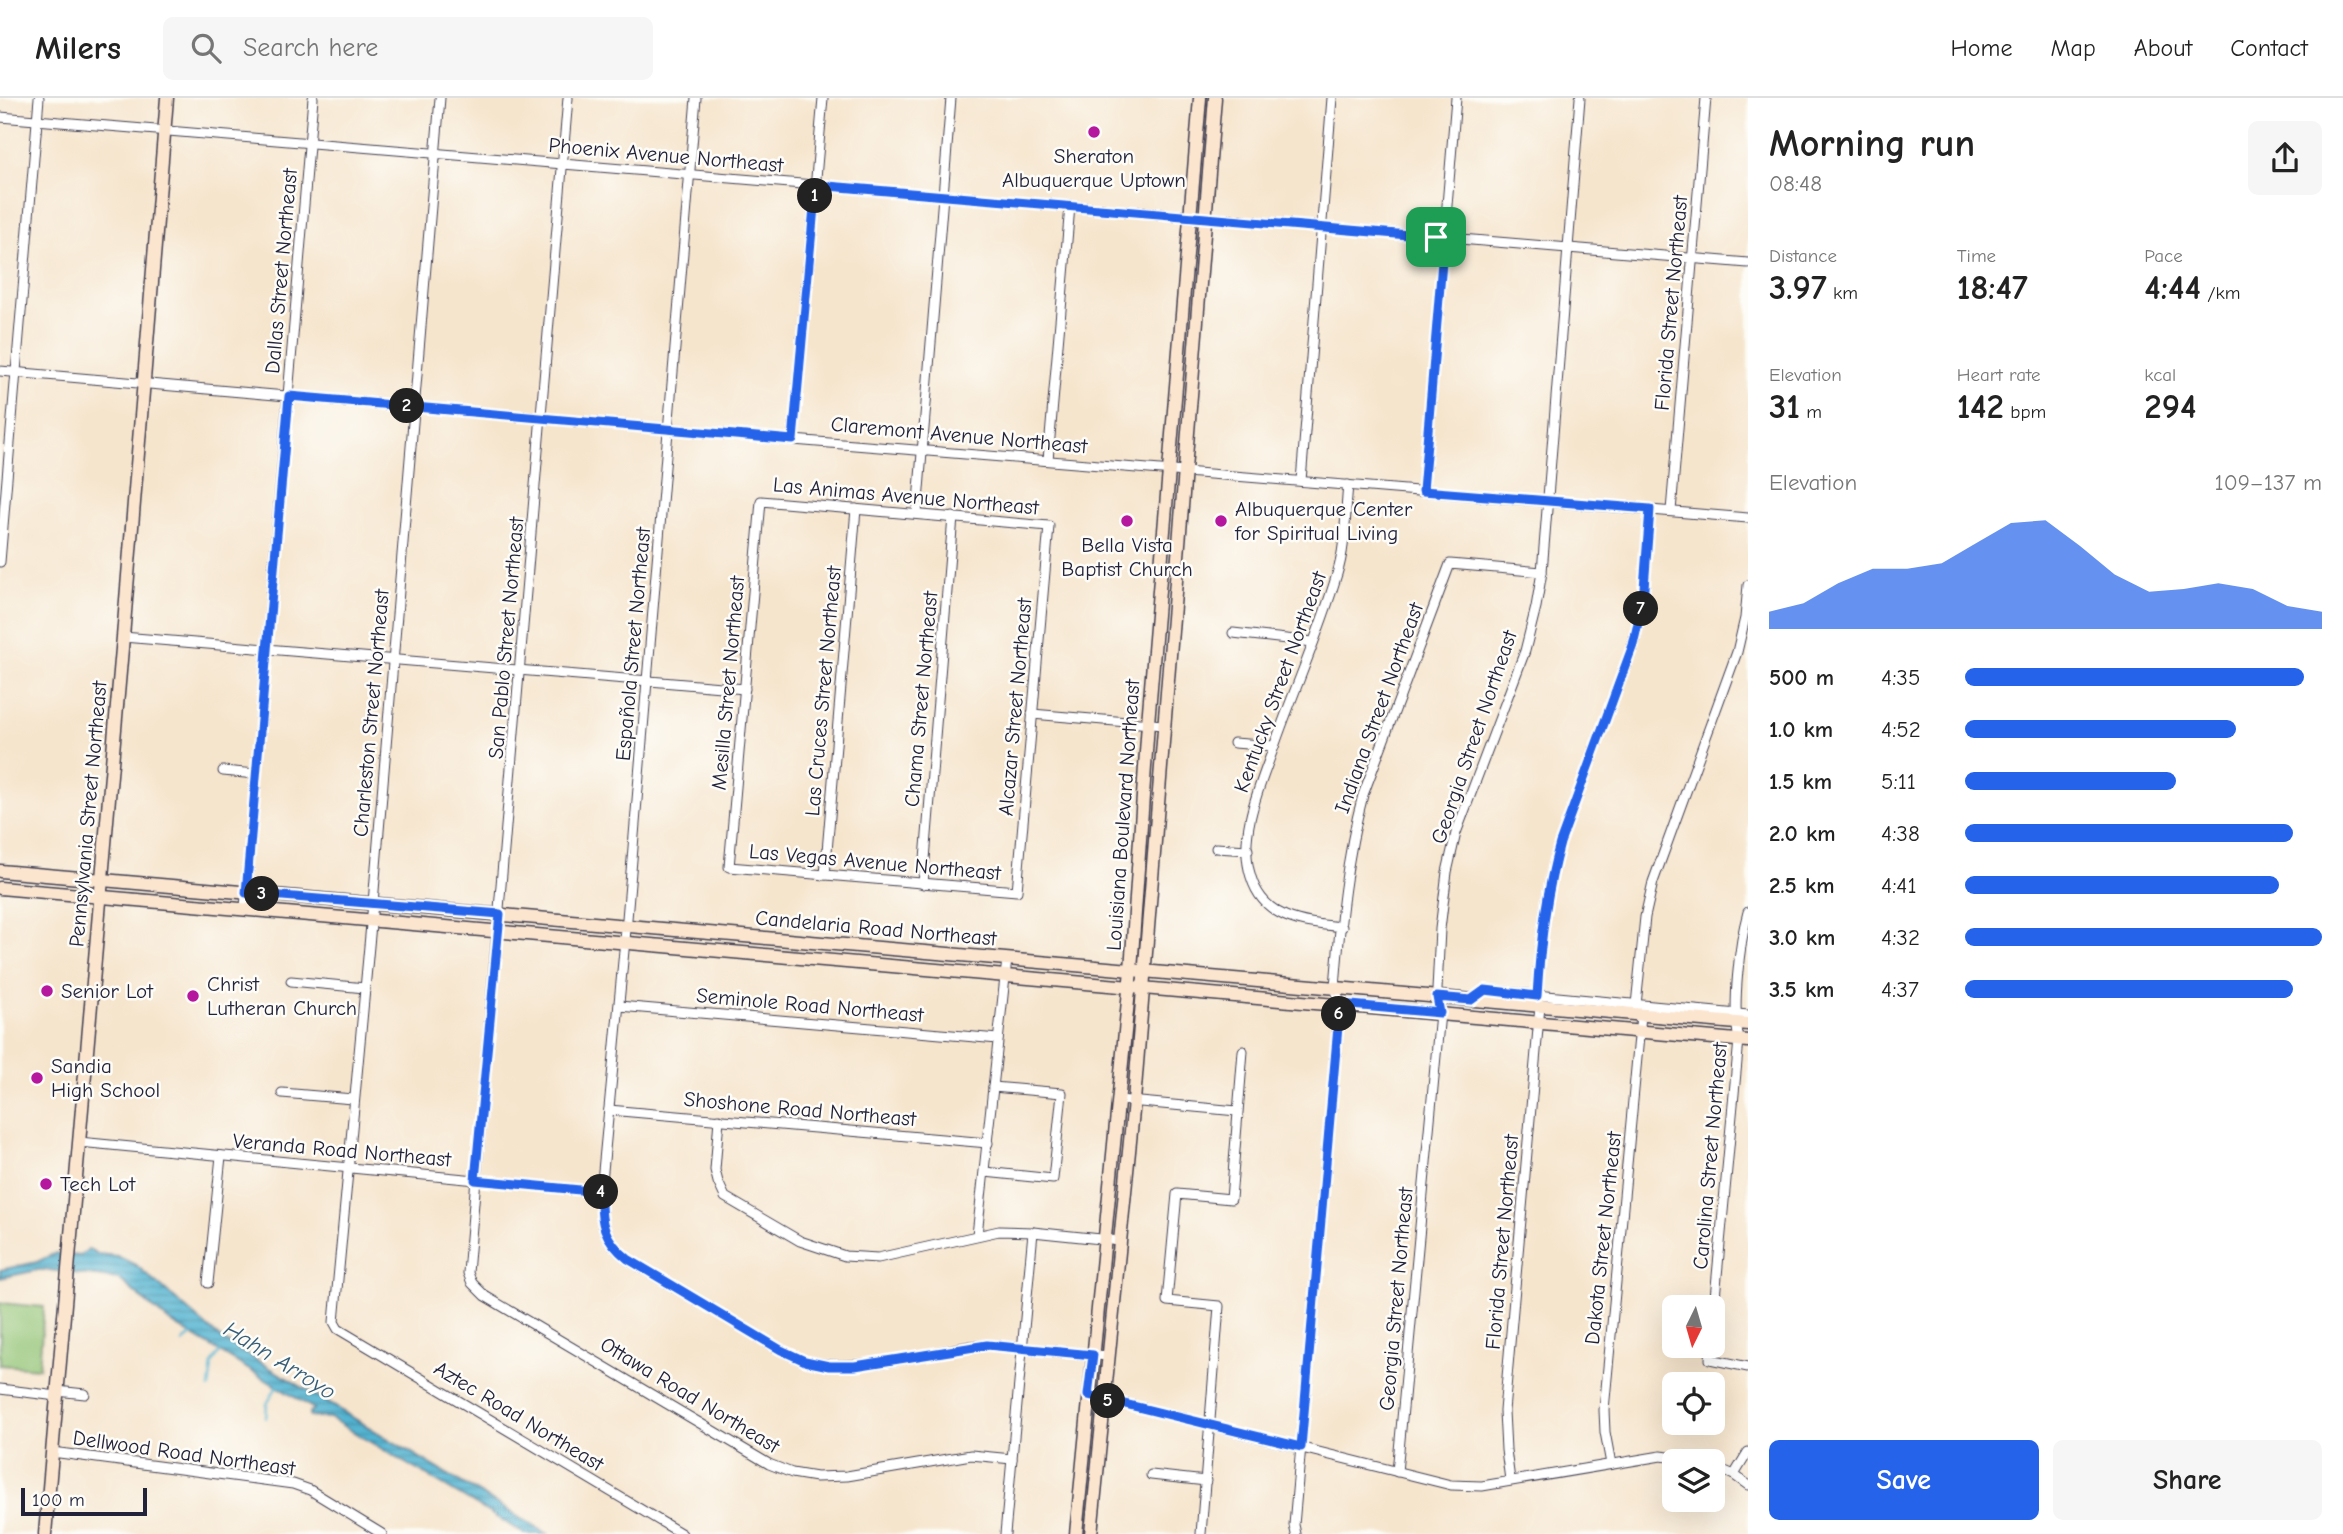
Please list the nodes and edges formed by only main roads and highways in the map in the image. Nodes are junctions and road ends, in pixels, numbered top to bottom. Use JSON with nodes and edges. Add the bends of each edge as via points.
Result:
{"nodes":[{"id":1,"x":167,"y":98,"type":"edge"},
{"id":2,"x":1200,"y":98,"type":"edge"},
{"id":3,"x":1215,"y":98,"type":"edge"},
{"id":4,"x":1197,"y":216,"type":"junction"},
{"id":5,"x":0,"y":871,"type":"edge"},
{"id":6,"x":102,"y":880,"type":"junction"},
{"id":7,"x":2,"y":890,"type":"edge"},
{"id":8,"x":100,"y":897,"type":"junction"},
{"id":9,"x":1137,"y":970,"type":"junction"},
{"id":10,"x":1136,"y":986,"type":"junction"},
{"id":11,"x":1739,"y":1020,"type":"edge"},
{"id":12,"x":1744,"y":1040,"type":"edge"},
{"id":13,"x":45,"y":1534,"type":"edge"},
{"id":14,"x":1076,"y":1534,"type":"edge"},
{"id":15,"x":1091,"y":1534,"type":"edge"}],
"edges":[{"from":1,"to":6,"type":"main road","name":"Pennsylvania Street Northeast"},
{"from":2,"to":4,"type":"main road","name":"Louisiana Boulevard Northeast"},
{"from":3,"to":4,"type":"main road","name":"Louisiana Boulevard Northeast"},
{"from":4,"to":9,"type":"main road","name":"Louisiana Boulevard Northeast","via":[[1184,471]]},
{"from":4,"to":9,"type":"main road","name":"Louisiana Boulevard Northeast","via":[[1148,723]]},
{"from":5,"to":6,"type":"main road","name":"Candelaria Road Northeast"},
{"from":6,"to":8,"type":"main road","name":"Pennsylvania Street Northeast"},
{"from":6,"to":9,"type":"main road","name":"Candelaria Road Northeast"},
{"from":7,"to":8,"type":"main road","name":"Candelaria Road Northeast"},
{"from":8,"to":10,"type":"main road","name":"Candelaria Road Northeast"},
{"from":8,"to":13,"type":"main road","name":"Pennsylvania Street Northeast","via":[[67,1274],[66,1336]]},
{"from":9,"to":10,"type":"main road","name":"Louisiana Boulevard Northeast"},
{"from":9,"to":11,"type":"main road","name":"Candelaria Road Northeast"},
{"from":10,"to":12,"type":"main road","name":"Candelaria Road Northeast"},
{"from":10,"to":14,"type":"main road","name":"Louisiana Boulevard Northeast","via":[[1119,1100]]},
{"from":10,"to":15,"type":"main road","name":"Louisiana Boulevard Northeast","via":[[1134,1101]]}]}
